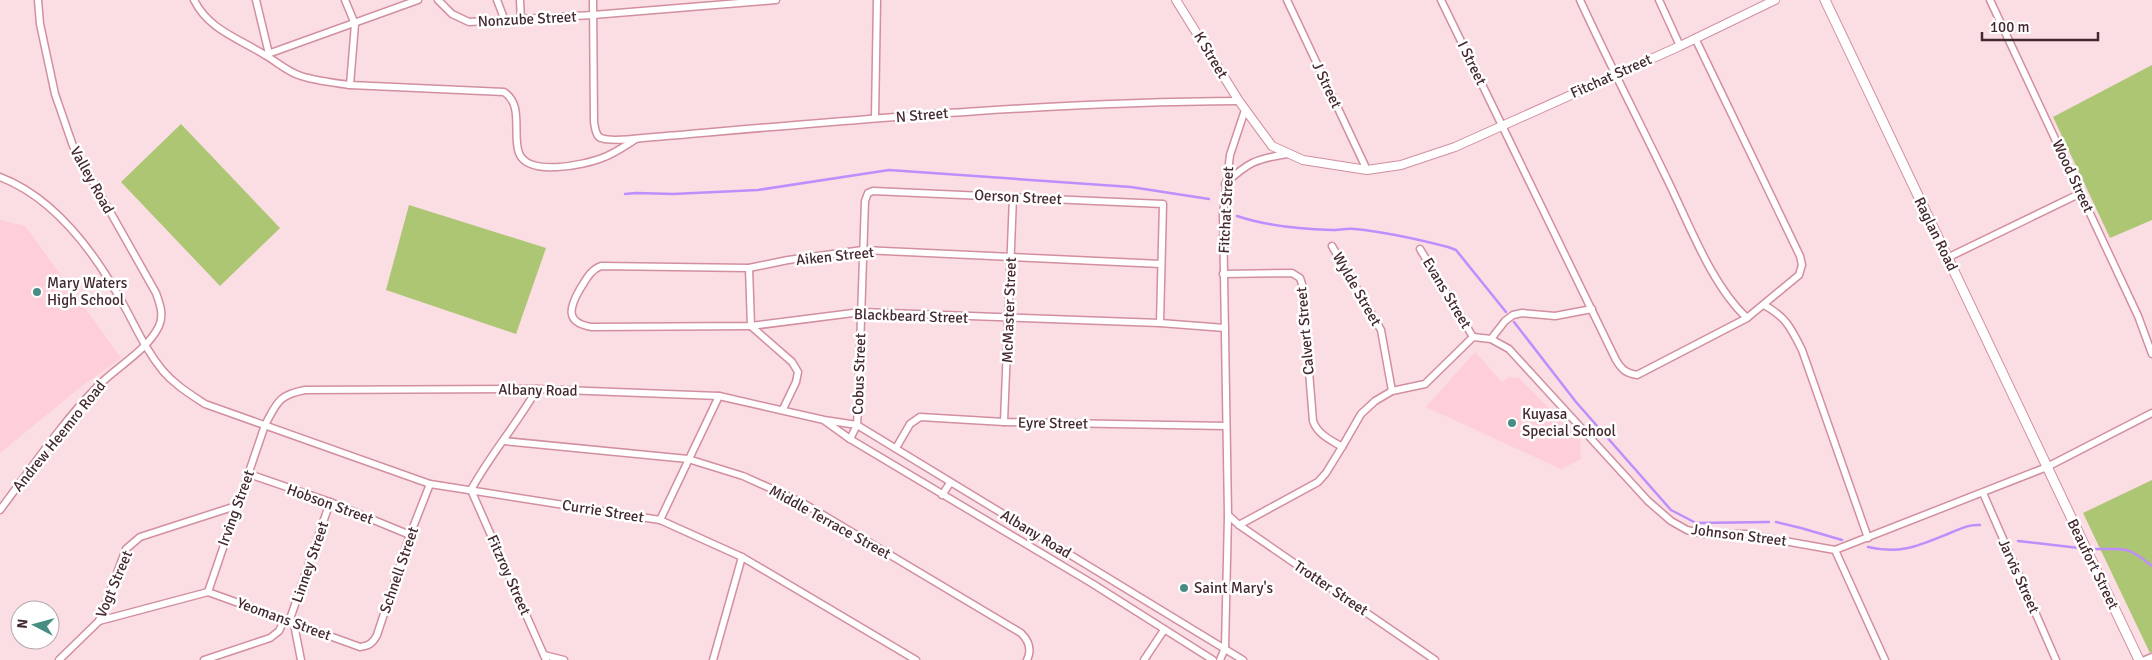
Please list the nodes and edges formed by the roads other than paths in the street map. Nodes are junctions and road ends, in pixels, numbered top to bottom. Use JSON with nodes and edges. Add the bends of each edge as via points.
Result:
{"nodes":[{"id":1,"x":38,"y":0,"type":"edge"},
{"id":2,"x":194,"y":0,"type":"edge"},
{"id":3,"x":256,"y":0,"type":"edge"},
{"id":4,"x":345,"y":0,"type":"edge"},
{"id":5,"x":418,"y":0,"type":"edge"},
{"id":6,"x":438,"y":0,"type":"edge"},
{"id":7,"x":497,"y":0,"type":"edge"},
{"id":8,"x":520,"y":0,"type":"edge"},
{"id":9,"x":593,"y":0,"type":"edge"},
{"id":10,"x":776,"y":0,"type":"edge"},
{"id":11,"x":878,"y":0,"type":"edge"},
{"id":12,"x":1176,"y":0,"type":"edge"},
{"id":13,"x":1286,"y":0,"type":"edge"},
{"id":14,"x":1441,"y":0,"type":"edge"},
{"id":15,"x":1580,"y":0,"type":"edge"},
{"id":16,"x":1659,"y":0,"type":"edge"},
{"id":17,"x":1775,"y":0,"type":"edge"},
{"id":18,"x":1825,"y":0,"type":"edge"},
{"id":19,"x":1990,"y":0,"type":"edge"},
{"id":20,"x":593,"y":15,"type":"junction"},
{"id":21,"x":521,"y":20,"type":"junction"},
{"id":22,"x":505,"y":21,"type":"junction"},
{"id":23,"x":354,"y":24,"type":"junction"},
{"id":24,"x":1694,"y":38,"type":"junction"},
{"id":25,"x":1680,"y":46,"type":"junction"},
{"id":26,"x":267,"y":54,"type":"junction"},
{"id":27,"x":1614,"y":74,"type":"junction"},
{"id":28,"x":350,"y":85,"type":"junction"},
{"id":29,"x":1239,"y":101,"type":"junction"},
{"id":30,"x":1245,"y":110,"type":"junction"},
{"id":31,"x":875,"y":118,"type":"junction"},
{"id":32,"x":1502,"y":126,"type":"junction"},
{"id":33,"x":637,"y":139,"type":"junction"},
{"id":34,"x":1287,"y":154,"type":"junction"},
{"id":35,"x":1367,"y":170,"type":"junction"},
{"id":36,"x":0,"y":177,"type":"edge"},
{"id":37,"x":1225,"y":184,"type":"junction"},
{"id":38,"x":873,"y":190,"type":"joint"},
{"id":39,"x":2080,"y":194,"type":"junction"},
{"id":40,"x":1013,"y":197,"type":"junction"},
{"id":41,"x":1332,"y":246,"type":"dead end"},
{"id":42,"x":1420,"y":249,"type":"dead end"},
{"id":43,"x":863,"y":250,"type":"junction"},
{"id":44,"x":1011,"y":258,"type":"junction"},
{"id":45,"x":1947,"y":258,"type":"junction"},
{"id":46,"x":1161,"y":264,"type":"junction"},
{"id":47,"x":749,"y":268,"type":"junction"},
{"id":48,"x":1223,"y":274,"type":"junction"},
{"id":49,"x":1764,"y":305,"type":"junction"},
{"id":50,"x":1592,"y":309,"type":"junction"},
{"id":51,"x":861,"y":312,"type":"junction"},
{"id":52,"x":572,"y":316,"type":"joint"},
{"id":53,"x":1747,"y":318,"type":"junction"},
{"id":54,"x":1010,"y":319,"type":"junction"},
{"id":55,"x":1160,"y":324,"type":"junction"},
{"id":56,"x":751,"y":326,"type":"junction"},
{"id":57,"x":1225,"y":328,"type":"junction"},
{"id":58,"x":1473,"y":337,"type":"junction"},
{"id":59,"x":1490,"y":339,"type":"junction"},
{"id":60,"x":144,"y":346,"type":"junction"},
{"id":61,"x":2152,"y":354,"type":"edge"},
{"id":62,"x":537,"y":389,"type":"junction"},
{"id":63,"x":1392,"y":391,"type":"junction"},
{"id":64,"x":719,"y":396,"type":"junction"},
{"id":65,"x":783,"y":409,"type":"junction"},
{"id":66,"x":2152,"y":413,"type":"edge"},
{"id":67,"x":824,"y":420,"type":"junction"},
{"id":68,"x":1004,"y":422,"type":"junction"},
{"id":69,"x":265,"y":425,"type":"junction"},
{"id":70,"x":857,"y":425,"type":"junction"},
{"id":71,"x":1226,"y":426,"type":"junction"},
{"id":72,"x":850,"y":439,"type":"junction"},
{"id":73,"x":504,"y":441,"type":"junction"},
{"id":74,"x":1342,"y":447,"type":"junction"},
{"id":75,"x":896,"y":448,"type":"junction"},
{"id":76,"x":688,"y":459,"type":"junction"},
{"id":77,"x":2047,"y":467,"type":"junction"},
{"id":78,"x":249,"y":474,"type":"junction"},
{"id":79,"x":950,"y":483,"type":"junction"},
{"id":80,"x":430,"y":484,"type":"junction"},
{"id":81,"x":471,"y":490,"type":"junction"},
{"id":82,"x":1983,"y":493,"type":"junction"},
{"id":83,"x":942,"y":495,"type":"junction"},
{"id":84,"x":330,"y":502,"type":"junction"},
{"id":85,"x":236,"y":506,"type":"junction"},
{"id":86,"x":0,"y":510,"type":"edge"},
{"id":87,"x":1228,"y":514,"type":"junction"},
{"id":88,"x":660,"y":520,"type":"junction"},
{"id":89,"x":1238,"y":525,"type":"junction"},
{"id":90,"x":410,"y":535,"type":"junction"},
{"id":91,"x":1868,"y":538,"type":"junction"},
{"id":92,"x":1835,"y":550,"type":"junction"},
{"id":93,"x":742,"y":557,"type":"junction"},
{"id":94,"x":1100,"y":573,"type":"junction"},
{"id":95,"x":1093,"y":584,"type":"junction"},
{"id":96,"x":208,"y":592,"type":"junction"},
{"id":97,"x":100,"y":621,"type":"junction"},
{"id":98,"x":289,"y":622,"type":"junction"},
{"id":99,"x":1164,"y":630,"type":"junction"},
{"id":100,"x":360,"y":647,"type":"joint"},
{"id":101,"x":1225,"y":648,"type":"junction"},
{"id":102,"x":545,"y":657,"type":"edge"},
{"id":103,"x":2152,"y":657,"type":"edge"},
{"id":104,"x":913,"y":659,"type":"edge"},
{"id":105,"x":60,"y":660,"type":"edge"},
{"id":106,"x":204,"y":660,"type":"edge"},
{"id":107,"x":302,"y":660,"type":"edge"},
{"id":108,"x":564,"y":660,"type":"edge"},
{"id":109,"x":713,"y":660,"type":"edge"},
{"id":110,"x":1027,"y":660,"type":"edge"},
{"id":111,"x":1144,"y":660,"type":"edge"},
{"id":112,"x":1213,"y":660,"type":"edge"},
{"id":113,"x":1220,"y":660,"type":"edge"},
{"id":114,"x":1244,"y":660,"type":"edge"},
{"id":115,"x":1436,"y":660,"type":"edge"},
{"id":116,"x":1885,"y":660,"type":"edge"},
{"id":117,"x":2056,"y":660,"type":"edge"},
{"id":118,"x":2140,"y":660,"type":"edge"},
{"id":119,"x":2145,"y":660,"type":"edge"}],
"edges":[{"from":1,"to":60,"type":"street","name":"Valley Road","via":[[55,94],[73,146],[161,306],[162,317],[158,327]]},
{"from":2,"to":26,"type":"street","via":[[201,13],[218,30]]},
{"from":3,"to":26,"type":"street"},
{"from":4,"to":23,"type":"street"},
{"from":5,"to":23,"type":"street"},
{"from":6,"to":22,"type":"street","name":"Nonzube Street","via":[[452,14],[469,22]]},
{"from":7,"to":22,"type":"street"},
{"from":8,"to":21,"type":"street"},
{"from":9,"to":20,"type":"street"},
{"from":10,"to":20,"type":"street","name":"Nonzube Street"},
{"from":11,"to":31,"type":"street"},
{"from":12,"to":29,"type":"street","name":"K Street"},
{"from":13,"to":35,"type":"street","name":"J Street"},
{"from":14,"to":32,"type":"street","name":"I Street"},
{"from":15,"to":27,"type":"street"},
{"from":16,"to":25,"type":"street"},
{"from":17,"to":24,"type":"street","name":"Fitchat Street"},
{"from":18,"to":45,"type":"main road","name":"Raglan Road"},
{"from":19,"to":39,"type":"street","name":"Wood Street"},
{"from":20,"to":21,"type":"street","name":"Nonzube Street"},
{"from":20,"to":33,"type":"street","name":"N Street","via":[[596,132],[605,140]]},
{"from":21,"to":22,"type":"street","name":"Nonzube Street"},
{"from":23,"to":26,"type":"street"},
{"from":23,"to":28,"type":"street"},
{"from":24,"to":25,"type":"street","name":"Fitchat Street"},
{"from":24,"to":49,"type":"street","name":"I Street","via":[[1800,256],[1799,275]]},
{"from":25,"to":27,"type":"street","name":"Fitchat Street"},
{"from":26,"to":28,"type":"street","via":[[299,76]]},
{"from":27,"to":32,"type":"street","name":"Fitchat Street"},
{"from":27,"to":53,"type":"street","via":[[1700,248],[1725,292]]},
{"from":28,"to":33,"type":"street","via":[[504,92],[515,105],[521,158],[530,165],[544,168],[597,160]]},
{"from":29,"to":30,"type":"street","name":"K Street"},
{"from":29,"to":31,"type":"street","name":"N Street","via":[[982,110]]},
{"from":30,"to":34,"type":"street","name":"Fitchat Street","via":[[1272,146]]},
{"from":30,"to":37,"type":"street","name":"Fitchat Street","via":[[1230,155]]},
{"from":31,"to":33,"type":"street","name":"N Street"},
{"from":32,"to":35,"type":"street","name":"Fitchat Street","via":[[1418,161]]},
{"from":32,"to":50,"type":"street","name":"I Street"},
{"from":34,"to":35,"type":"street","name":"Fitchat Street","via":[[1315,163]]},
{"from":34,"to":37,"type":"street","via":[[1259,159],[1241,168]]},
{"from":36,"to":60,"type":"street","via":[[26,190],[85,243]]},
{"from":37,"to":48,"type":"street","name":"Fitchat Street"},
{"from":38,"to":40,"type":"street","name":"Oerson Street"},
{"from":38,"to":43,"type":"street","name":"Cobus Street","via":[[865,202]]},
{"from":39,"to":45,"type":"street"},
{"from":39,"to":61,"type":"street","name":"Wood Street","via":[[2138,316]]},
{"from":40,"to":44,"type":"street","name":"McMaster Street"},
{"from":40,"to":46,"type":"street","name":"Oerson Street","via":[[1163,204]]},
{"from":41,"to":63,"type":"street","name":"Wylde Street","via":[[1381,330]]},
{"from":42,"to":58,"type":"street","name":"Evans Street"},
{"from":43,"to":44,"type":"street","name":"Aiken Street"},
{"from":43,"to":47,"type":"street","name":"Aiken Street"},
{"from":43,"to":51,"type":"street","name":"Cobus Street"},
{"from":44,"to":46,"type":"street","name":"Aiken Street"},
{"from":44,"to":54,"type":"street","name":"McMaster Street"},
{"from":45,"to":77,"type":"main road","name":"Raglan Road"},
{"from":46,"to":55,"type":"street"},
{"from":47,"to":52,"type":"street","name":"Aiken Street","via":[[601,266],[589,274],[575,298],[570,311]]},
{"from":47,"to":56,"type":"street"},
{"from":48,"to":57,"type":"street","name":"Fitchat Street"},
{"from":48,"to":74,"type":"street","name":"Calvert Street","via":[[1292,273],[1300,278],[1313,421],[1320,433]]},
{"from":49,"to":53,"type":"street","name":"I Street"},
{"from":49,"to":91,"type":"street","via":[[1788,322],[1802,350]]},
{"from":50,"to":53,"type":"street","name":"I Street","via":[[1621,368],[1638,374]]},
{"from":50,"to":59,"type":"street","via":[[1555,316],[1513,315]]},
{"from":51,"to":54,"type":"street","name":"Blackbeard Street"},
{"from":51,"to":56,"type":"street","name":"Blackbeard Street"},
{"from":51,"to":70,"type":"street","name":"Cobus Street"},
{"from":52,"to":56,"type":"street","name":"Blackbeard Street","via":[[579,324],[592,327]]},
{"from":54,"to":55,"type":"street","name":"Blackbeard Street"},
{"from":54,"to":68,"type":"street","name":"McMaster Street"},
{"from":55,"to":57,"type":"street","name":"Blackbeard Street"},
{"from":56,"to":65,"type":"street","via":[[792,362],[798,372]]},
{"from":57,"to":71,"type":"street","name":"Fitchat Street"},
{"from":58,"to":59,"type":"street","name":"Johnson Street"},
{"from":58,"to":63,"type":"street","via":[[1424,384]]},
{"from":59,"to":92,"type":"street","name":"Johnson Street","via":[[1509,349],[1648,501],[1671,521],[1687,530],[1704,534],[1744,534]]},
{"from":60,"to":69,"type":"street","via":[[164,372],[205,404]]},
{"from":60,"to":86,"type":"street","name":"Andrew Heemro Road","via":[[96,388],[71,416]]},
{"from":62,"to":64,"type":"street","name":"Albany Road"},
{"from":62,"to":69,"type":"street","name":"Albany Road","via":[[305,390],[289,393],[281,399]]},
{"from":62,"to":73,"type":"street"},
{"from":63,"to":74,"type":"street","via":[[1361,414]]},
{"from":64,"to":65,"type":"street","name":"Albany Road"},
{"from":64,"to":76,"type":"street"},
{"from":65,"to":67,"type":"street","name":"Albany Road"},
{"from":66,"to":77,"type":"street","name":"Johnson Street"},
{"from":67,"to":70,"type":"street","name":"Albany Road"},
{"from":67,"to":72,"type":"street","name":"Albany Road"},
{"from":68,"to":71,"type":"street","name":"Eyre Street"},
{"from":68,"to":75,"type":"street","name":"Eyre Street","via":[[920,417],[910,424]]},
{"from":69,"to":78,"type":"street","name":"Irving Street"},
{"from":69,"to":80,"type":"street","name":"Currie Street"},
{"from":70,"to":72,"type":"street","name":"Cobus Street"},
{"from":70,"to":75,"type":"street","name":"Albany Road"},
{"from":71,"to":87,"type":"street","name":"Fitchat Street"},
{"from":72,"to":83,"type":"street","name":"Albany Road"},
{"from":73,"to":76,"type":"street","name":"Middle Terrace Street"},
{"from":73,"to":81,"type":"street","via":[[480,472]]},
{"from":74,"to":89,"type":"street","via":[[1318,482]]},
{"from":75,"to":79,"type":"street","name":"Albany Road"},
{"from":76,"to":88,"type":"street"},
{"from":76,"to":110,"type":"street","name":"Middle Terrace Street","via":[[743,476],[803,503],[1021,633],[1029,644]]},
{"from":77,"to":82,"type":"street","name":"Johnson Street"},
{"from":77,"to":118,"type":"main road","name":"Beaufort Street"},
{"from":78,"to":84,"type":"street","name":"Hobson Street"},
{"from":78,"to":85,"type":"street","name":"Irving Street"},
{"from":79,"to":83,"type":"street"},
{"from":79,"to":94,"type":"street","name":"Albany Road"},
{"from":80,"to":81,"type":"street","name":"Currie Street"},
{"from":80,"to":90,"type":"street","name":"Schnell Street"},
{"from":81,"to":88,"type":"street","name":"Currie Street"},
{"from":81,"to":102,"type":"street","name":"Fitzroy Street"},
{"from":82,"to":91,"type":"street","name":"Johnson Street"},
{"from":82,"to":117,"type":"street","name":"Jarvis Street"},
{"from":83,"to":95,"type":"street","name":"Albany Road"},
{"from":84,"to":90,"type":"street","name":"Hobson Street"},
{"from":84,"to":98,"type":"street","name":"Linney Street"},
{"from":85,"to":96,"type":"street","name":"Irving Street"},
{"from":85,"to":97,"type":"street","name":"Vogt Street","via":[[133,542],[126,549]]},
{"from":87,"to":89,"type":"street","name":"Trotter Street"},
{"from":87,"to":101,"type":"street","name":"Fitchat Street"},
{"from":88,"to":93,"type":"street","name":"Currie Street"},
{"from":89,"to":115,"type":"street","name":"Trotter Street"},
{"from":90,"to":100,"type":"street","name":"Schnell Street","via":[[377,635],[368,646]]},
{"from":91,"to":92,"type":"street","name":"Johnson Street"},
{"from":92,"to":116,"type":"street"},
{"from":93,"to":104,"type":"street","name":"Currie Street"},
{"from":93,"to":109,"type":"street"},
{"from":94,"to":95,"type":"street"},
{"from":94,"to":101,"type":"street","name":"Albany Road"},
{"from":95,"to":99,"type":"street","name":"Albany Road"},
{"from":96,"to":97,"type":"street"},
{"from":96,"to":98,"type":"street","name":"Yeomans Street"},
{"from":97,"to":105,"type":"street","name":"Vogt Street"},
{"from":98,"to":100,"type":"street","name":"Yeomans Street"},
{"from":98,"to":106,"type":"street","via":[[270,638]]},
{"from":98,"to":107,"type":"street"},
{"from":99,"to":111,"type":"street"},
{"from":99,"to":112,"type":"street","name":"Albany Road"},
{"from":101,"to":113,"type":"street","name":"Fitchat Street"},
{"from":101,"to":114,"type":"street","name":"Albany Road"},
{"from":102,"to":108,"type":"street"},
{"from":103,"to":119,"type":"street"}]}
